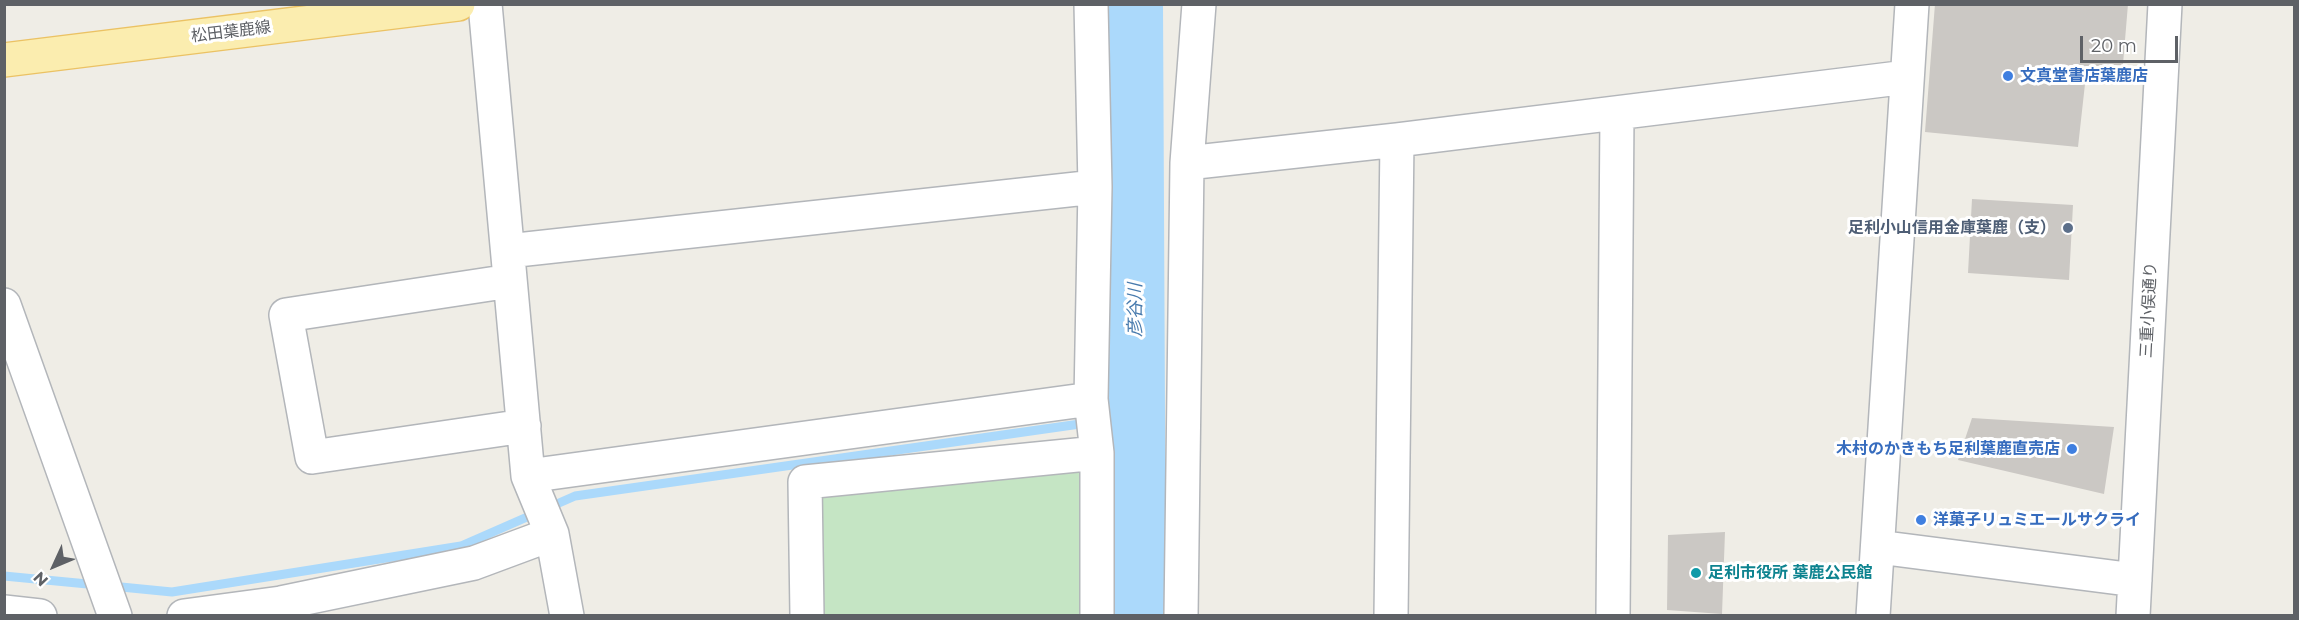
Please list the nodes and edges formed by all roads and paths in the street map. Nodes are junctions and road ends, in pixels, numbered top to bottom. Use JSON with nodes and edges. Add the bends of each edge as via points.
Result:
{"nodes":[{"id":1,"x":458,"y":4,"type":"edge"},
{"id":2,"x":484,"y":4,"type":"edge"},
{"id":3,"x":1091,"y":4,"type":"edge"},
{"id":4,"x":1199,"y":4,"type":"edge"},
{"id":5,"x":1912,"y":4,"type":"edge"},
{"id":6,"x":2164,"y":4,"type":"edge"},
{"id":7,"x":4,"y":60,"type":"edge"},
{"id":8,"x":1907,"y":76,"type":"junction"},
{"id":9,"x":1617,"y":114,"type":"junction"},
{"id":10,"x":1397,"y":140,"type":"junction"},
{"id":11,"x":1187,"y":163,"type":"junction"},
{"id":12,"x":1095,"y":187,"type":"junction"},
{"id":13,"x":509,"y":266,"type":"junction"},
{"id":14,"x":4,"y":305,"type":"edge"},
{"id":15,"x":1090,"y":399,"type":"junction"},
{"id":16,"x":524,"y":426,"type":"junction"},
{"id":17,"x":1097,"y":453,"type":"junction"},
{"id":18,"x":528,"y":476,"type":"junction"},
{"id":19,"x":552,"y":534,"type":"junction"},
{"id":20,"x":1878,"y":548,"type":"junction"},
{"id":21,"x":2135,"y":580,"type":"junction"},
{"id":22,"x":4,"y":612,"type":"edge"},
{"id":23,"x":40,"y":615,"type":"edge"},
{"id":24,"x":115,"y":615,"type":"edge"},
{"id":25,"x":184,"y":615,"type":"edge"},
{"id":26,"x":567,"y":615,"type":"edge"},
{"id":27,"x":807,"y":615,"type":"edge"},
{"id":28,"x":1097,"y":615,"type":"edge"},
{"id":29,"x":1181,"y":615,"type":"edge"},
{"id":30,"x":1391,"y":615,"type":"edge"},
{"id":31,"x":1613,"y":615,"type":"edge"},
{"id":32,"x":1873,"y":615,"type":"edge"},
{"id":33,"x":2133,"y":615,"type":"edge"}],
"edges":[{"from":1,"to":7,"type":"main road","name":"松田葉鹿線"},
{"from":2,"to":13,"type":"street"},
{"from":3,"to":12,"type":"street"},
{"from":4,"to":11,"type":"street"},
{"from":5,"to":8,"type":"street"},
{"from":6,"to":21,"type":"street","name":"三重小俣通り"},
{"from":8,"to":9,"type":"street"},
{"from":8,"to":20,"type":"street"},
{"from":9,"to":10,"type":"street"},
{"from":9,"to":31,"type":"street"},
{"from":10,"to":11,"type":"street"},
{"from":10,"to":30,"type":"street"},
{"from":11,"to":29,"type":"street"},
{"from":12,"to":13,"type":"street"},
{"from":12,"to":15,"type":"street"},
{"from":13,"to":16,"type":"street"},
{"from":13,"to":16,"type":"street","via":[[286,315],[312,457]]},
{"from":14,"to":24,"type":"street"},
{"from":15,"to":17,"type":"street"},
{"from":15,"to":18,"type":"street"},
{"from":16,"to":18,"type":"street"},
{"from":17,"to":27,"type":"street","via":[[805,482]]},
{"from":17,"to":28,"type":"street"},
{"from":18,"to":19,"type":"street"},
{"from":19,"to":25,"type":"street","via":[[474,563],[281,603]]},
{"from":19,"to":26,"type":"street"},
{"from":20,"to":21,"type":"street"},
{"from":20,"to":32,"type":"street"},
{"from":21,"to":33,"type":"street","name":"三重小俣通り"},
{"from":22,"to":23,"type":"street"}]}
